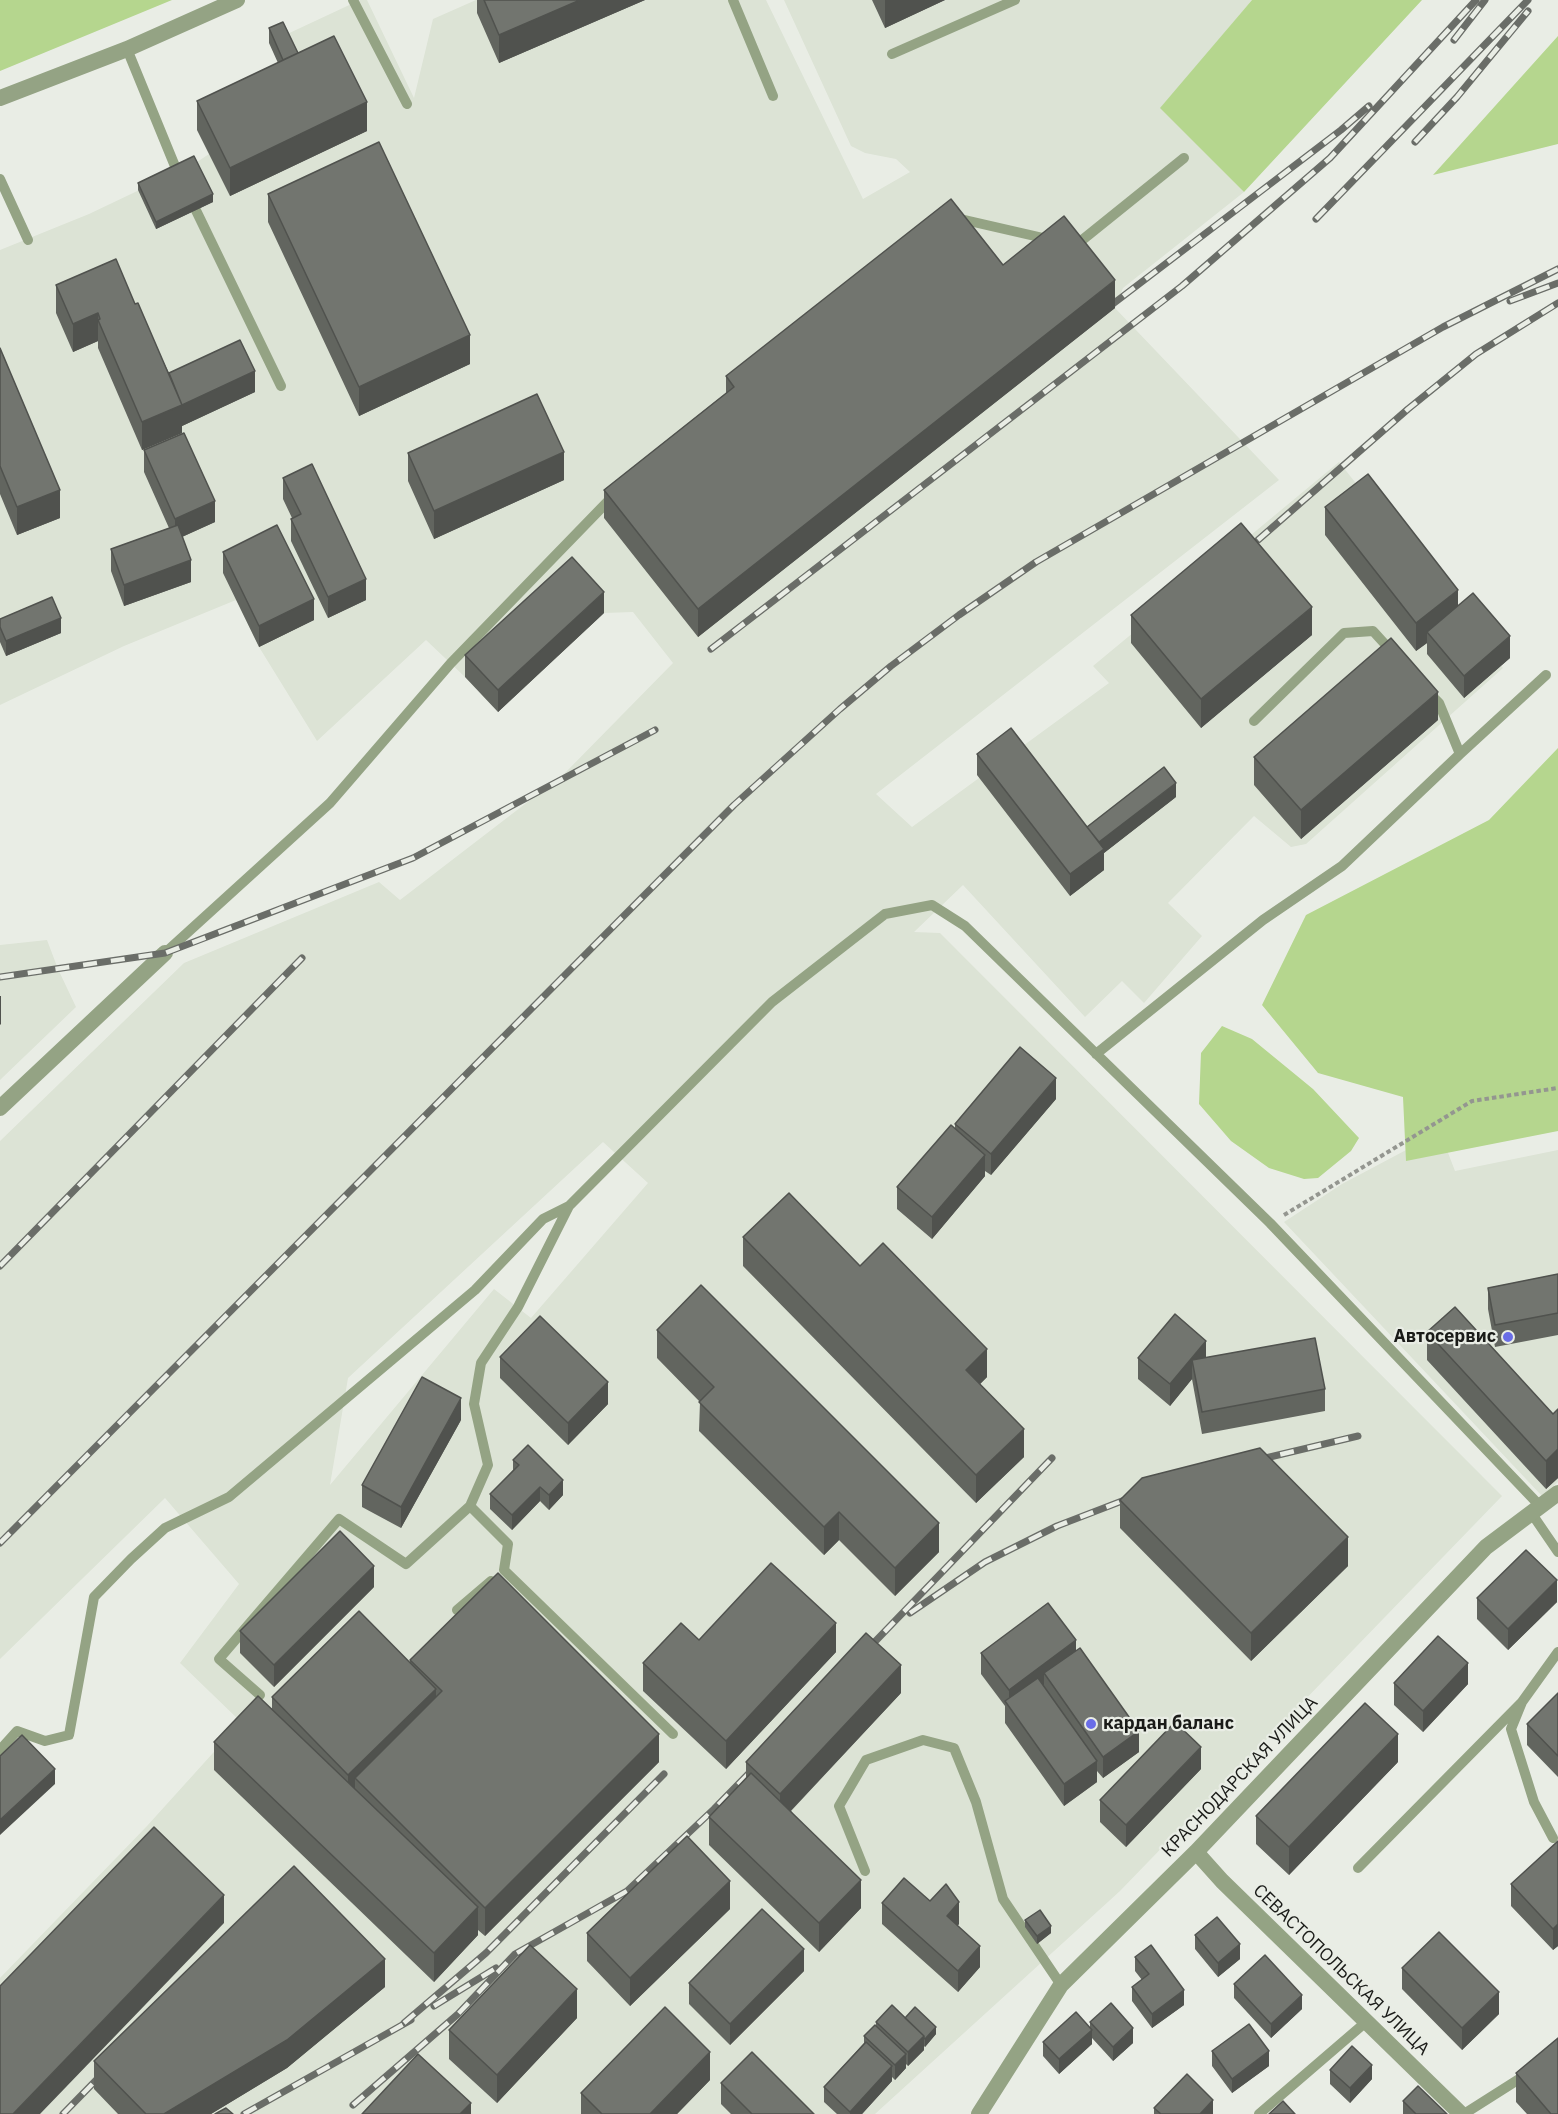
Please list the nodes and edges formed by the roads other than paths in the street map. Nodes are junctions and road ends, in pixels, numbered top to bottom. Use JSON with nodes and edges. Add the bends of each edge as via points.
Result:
{"nodes":[{"id":1,"x":237,"y":0,"type":"edge"},
{"id":2,"x":353,"y":0,"type":"edge"},
{"id":3,"x":733,"y":0,"type":"edge"},
{"id":4,"x":1015,"y":0,"type":"edge"},
{"id":5,"x":127,"y":49,"type":"junction"},
{"id":6,"x":892,"y":54,"type":"dead end"},
{"id":7,"x":773,"y":96,"type":"dead end"},
{"id":8,"x":0,"y":98,"type":"edge"},
{"id":9,"x":407,"y":104,"type":"dead end"},
{"id":10,"x":1184,"y":158,"type":"dead end"},
{"id":11,"x":0,"y":179,"type":"edge"},
{"id":12,"x":182,"y":182,"type":"edge"},
{"id":13,"x":188,"y":193,"type":"edge"},
{"id":14,"x":941,"y":214,"type":"edge"},
{"id":15,"x":27,"y":240,"type":"dead end"},
{"id":16,"x":281,"y":386,"type":"dead end"},
{"id":17,"x":622,"y":487,"type":"edge"},
{"id":18,"x":1402,"y":663,"type":"edge"},
{"id":19,"x":1546,"y":675,"type":"dead end"},
{"id":20,"x":1424,"y":687,"type":"edge"},
{"id":21,"x":1254,"y":721,"type":"dead end"},
{"id":22,"x":1460,"y":754,"type":"junction"},
{"id":23,"x":165,"y":953,"type":"joint"},
{"id":24,"x":1096,"y":1054,"type":"junction"},
{"id":25,"x":0,"y":1108,"type":"edge"},
{"id":26,"x":569,"y":1206,"type":"junction"},
{"id":27,"x":1558,"y":1493,"type":"edge"},
{"id":28,"x":470,"y":1506,"type":"junction"},
{"id":29,"x":1536,"y":1510,"type":"junction"},
{"id":30,"x":1558,"y":1552,"type":"edge"},
{"id":31,"x":504,"y":1570,"type":"junction"},
{"id":32,"x":457,"y":1610,"type":"edge"},
{"id":33,"x":1558,"y":1652,"type":"edge"},
{"id":34,"x":260,"y":1695,"type":"edge"},
{"id":35,"x":1522,"y":1702,"type":"junction"},
{"id":36,"x":673,"y":1734,"type":"dead end"},
{"id":37,"x":0,"y":1750,"type":"edge"},
{"id":38,"x":1553,"y":1838,"type":"dead end"},
{"id":39,"x":1196,"y":1852,"type":"junction"},
{"id":40,"x":1358,"y":1868,"type":"dead end"},
{"id":41,"x":865,"y":1870,"type":"dead end"},
{"id":42,"x":1061,"y":1985,"type":"junction"},
{"id":43,"x":1366,"y":2022,"type":"junction"},
{"id":44,"x":1535,"y":2067,"type":"edge"},
{"id":45,"x":979,"y":2114,"type":"edge"},
{"id":46,"x":1259,"y":2114,"type":"edge"},
{"id":47,"x":1462,"y":2114,"type":"edge"}],
"edges":[{"from":1,"to":5,"type":"street"},
{"from":2,"to":9,"type":"lane"},
{"from":3,"to":7,"type":"lane"},
{"from":4,"to":6,"type":"lane"},
{"from":5,"to":8,"type":"street"},
{"from":5,"to":12,"type":"lane"},
{"from":10,"to":14,"type":"lane","via":[[1076,245]]},
{"from":11,"to":15,"type":"lane"},
{"from":13,"to":16,"type":"lane"},
{"from":17,"to":23,"type":"lane","via":[[451,663],[330,803]]},
{"from":18,"to":21,"type":"lane","via":[[1373,631],[1344,633]]},
{"from":19,"to":22,"type":"lane"},
{"from":20,"to":22,"type":"lane","via":[[1438,703]]},
{"from":22,"to":24,"type":"lane","via":[[1342,866],[1263,920]]},
{"from":23,"to":25,"type":"street"},
{"from":24,"to":26,"type":"lane","via":[[965,926],[932,905],[885,914],[772,1002]]},
{"from":24,"to":29,"type":"lane","via":[[1270,1223]]},
{"from":26,"to":28,"type":"lane","via":[[518,1307],[481,1363],[474,1404],[488,1465]]},
{"from":26,"to":37,"type":"lane","via":[[543,1219],[475,1290],[229,1497],[165,1528],[131,1559],[94,1597],[69,1736],[45,1741],[17,1731]]},
{"from":27,"to":29,"type":"street","name":"КРАСНОДАРСКАЯ УЛИЦА"},
{"from":28,"to":31,"type":"lane","via":[[508,1545]]},
{"from":28,"to":34,"type":"lane","via":[[406,1564],[339,1519],[219,1659]]},
{"from":29,"to":30,"type":"lane"},
{"from":29,"to":39,"type":"street","name":"КРАСНОДАРСКАЯ УЛИЦА","via":[[1486,1546]]},
{"from":31,"to":32,"type":"lane"},
{"from":31,"to":36,"type":"lane"},
{"from":33,"to":35,"type":"lane"},
{"from":35,"to":38,"type":"lane","via":[[1512,1729],[1534,1802]]},
{"from":35,"to":40,"type":"lane"},
{"from":39,"to":42,"type":"street","name":"КРАСНОДАРСКАЯ УЛИЦА"},
{"from":39,"to":43,"type":"street","name":"СЕВАСТОПОЛЬСКАЯ УЛИЦА"},
{"from":41,"to":42,"type":"lane","via":[[839,1806],[866,1760],[923,1740],[954,1748],[976,1802],[1003,1899]]},
{"from":42,"to":45,"type":"street","name":"КРАСНОДАРСКАЯ УЛИЦА"},
{"from":43,"to":46,"type":"lane"},
{"from":43,"to":47,"type":"street","name":"СЕВАСТОПОЛЬСКАЯ УЛИЦА"},
{"from":44,"to":47,"type":"lane"}]}
